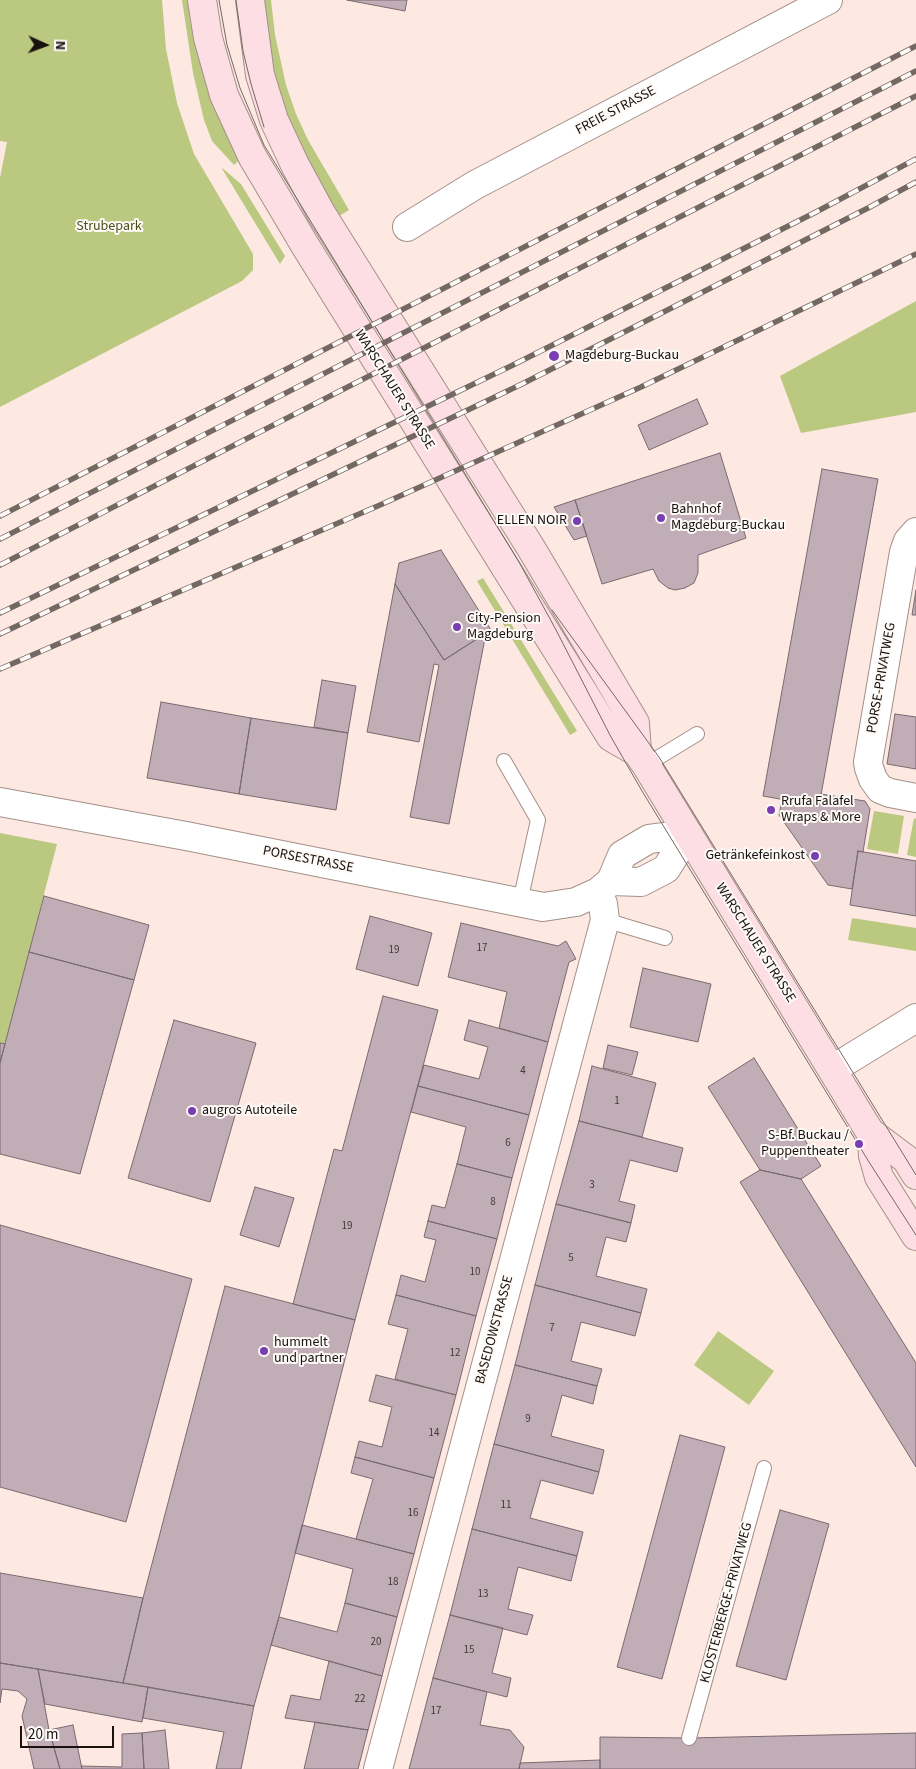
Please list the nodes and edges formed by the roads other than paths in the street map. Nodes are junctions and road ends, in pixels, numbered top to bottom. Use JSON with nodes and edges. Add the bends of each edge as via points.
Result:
{"nodes":[{"id":1,"x":202,"y":0,"type":"edge"},
{"id":2,"x":250,"y":0,"type":"edge"},
{"id":3,"x":828,"y":0,"type":"edge"},
{"id":4,"x":407,"y":227,"type":"dead end"},
{"id":5,"x":916,"y":532,"type":"edge"},
{"id":6,"x":698,"y":734,"type":"dead end"},
{"id":7,"x":642,"y":758,"type":"junction"},
{"id":8,"x":504,"y":761,"type":"dead end"},
{"id":9,"x":916,"y":798,"type":"edge"},
{"id":10,"x":0,"y":802,"type":"edge"},
{"id":11,"x":688,"y":834,"type":"junction"},
{"id":12,"x":604,"y":886,"type":"junction"},
{"id":13,"x":520,"y":902,"type":"junction"},
{"id":14,"x":605,"y":920,"type":"junction"},
{"id":15,"x":665,"y":938,"type":"dead end"},
{"id":16,"x":916,"y":1018,"type":"edge"},
{"id":17,"x":833,"y":1069,"type":"junction"},
{"id":18,"x":872,"y":1135,"type":"junction"},
{"id":19,"x":916,"y":1175,"type":"edge"},
{"id":20,"x":916,"y":1236,"type":"edge"},
{"id":21,"x":764,"y":1468,"type":"dead end"},
{"id":22,"x":689,"y":1738,"type":"dead end"},
{"id":23,"x":378,"y":1769,"type":"edge"}],
"edges":[{"from":1,"to":7,"type":"main road","name":"WARSCHAUER STRASSE","via":[[208,38],[224,95],[271,190],[611,737]]},
{"from":2,"to":7,"type":"main road","name":"WARSCHAUER STRASSE","via":[[260,75],[274,120],[295,165],[635,723]]},
{"from":3,"to":4,"type":"street","name":"FREIE STRASSE","via":[[475,185]]},
{"from":5,"to":9,"type":"street","name":"PORSE-PRIVATWEG","via":[[904,552],[868,762],[880,789]]},
{"from":6,"to":7,"type":"lane"},
{"from":7,"to":11,"type":"main road","name":"WARSCHAUER STRASSE"},
{"from":8,"to":13,"type":"lane","via":[[538,820]]},
{"from":10,"to":13,"type":"street","name":"PORSESTRASSE"},
{"from":11,"to":12,"type":"street","name":"PORSESTRASSE","via":[[666,869],[641,882]]},
{"from":11,"to":17,"type":"main road","name":"WARSCHAUER STRASSE"},
{"from":12,"to":13,"type":"street","name":"PORSESTRASSE","via":[[576,902],[543,907]]},
{"from":12,"to":14,"type":"street","name":"BASEDOWSTRASSE"},
{"from":14,"to":15,"type":"lane"},
{"from":14,"to":23,"type":"street","name":"BASEDOWSTRASSE"},
{"from":16,"to":17,"type":"street"},
{"from":17,"to":18,"type":"main road","name":"WARSCHAUER STRASSE"},
{"from":18,"to":19,"type":"main road","name":"WARSCHAUER STRASSE","via":[[906,1159]]},
{"from":18,"to":20,"type":"main road","name":"WARSCHAUER STRASSE","via":[[879,1177]]},
{"from":21,"to":22,"type":"lane","name":"KLOSTERBERGE-PRIVATWEG"}]}
